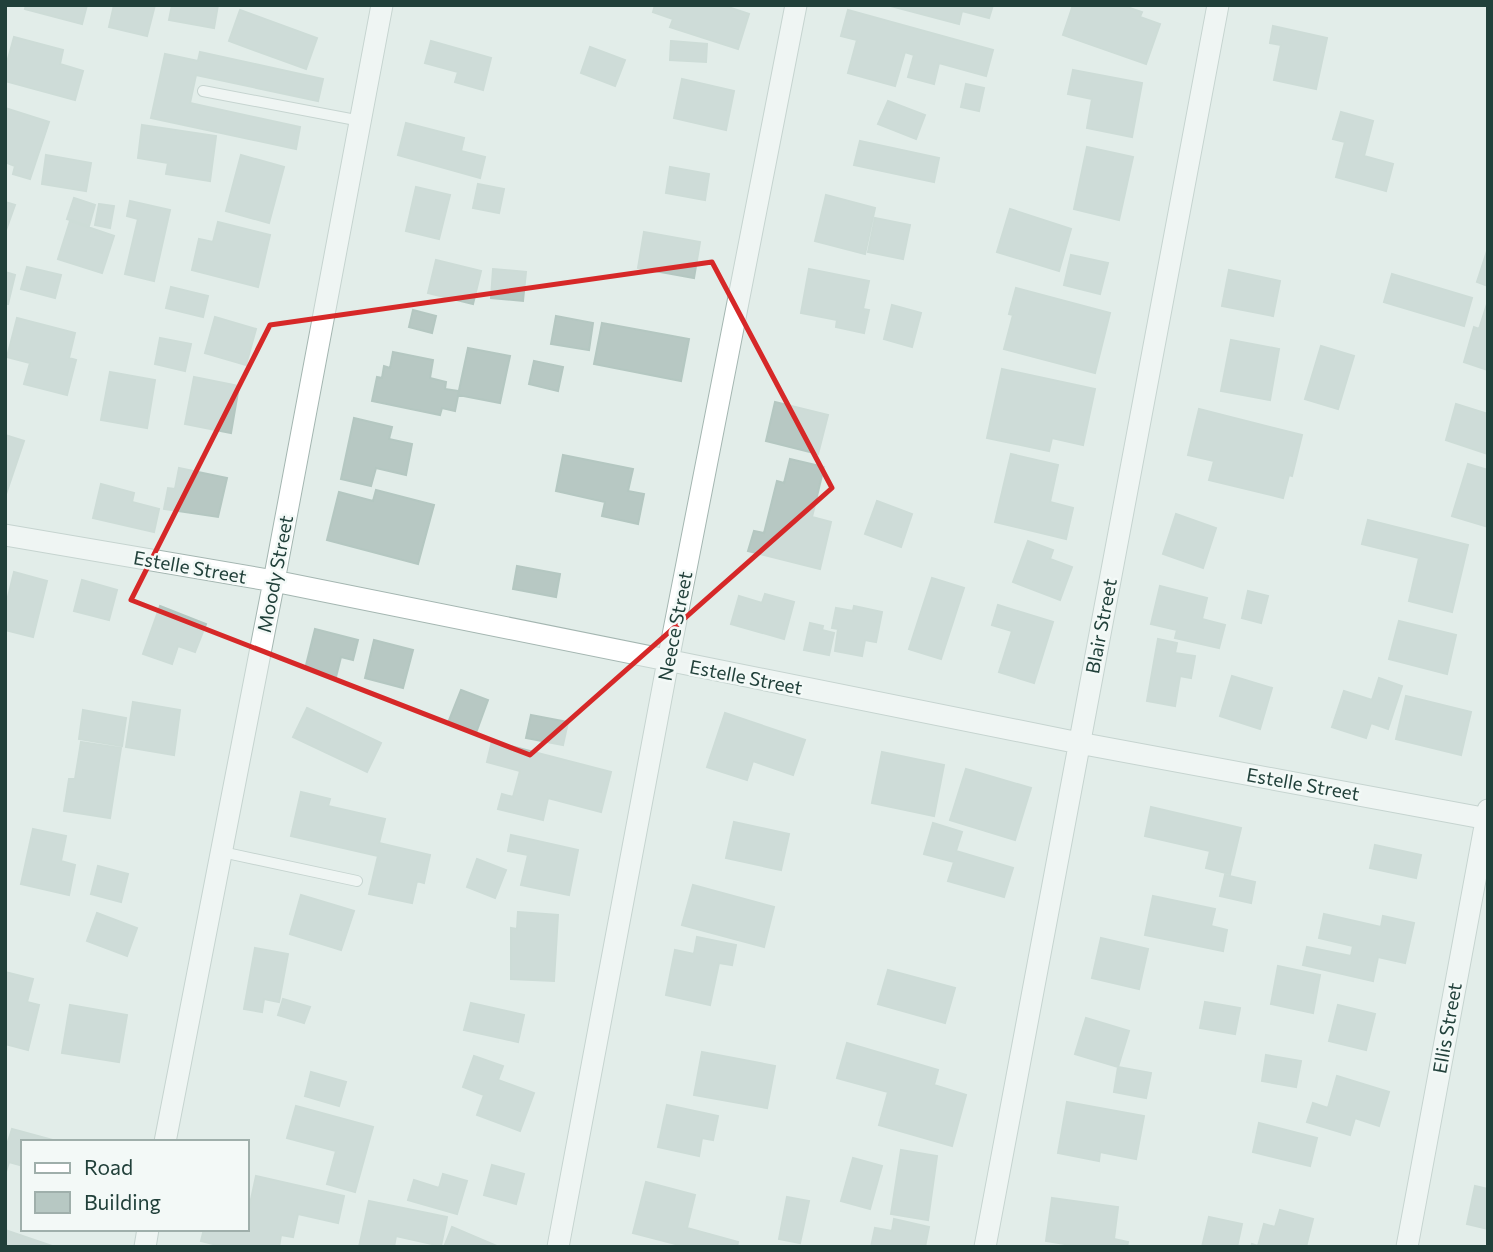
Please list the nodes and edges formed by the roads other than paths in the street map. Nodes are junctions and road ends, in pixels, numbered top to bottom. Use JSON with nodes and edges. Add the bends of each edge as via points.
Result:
{"nodes":[{"id":1,"x":382,"y":5,"type":"edge"},
{"id":2,"x":796,"y":5,"type":"edge"},
{"id":3,"x":1218,"y":5,"type":"edge"},
{"id":4,"x":202,"y":92,"type":"dead end"},
{"id":5,"x":360,"y":121,"type":"junction"},
{"id":6,"x":5,"y":535,"type":"edge"},
{"id":7,"x":274,"y":581,"type":"junction"},
{"id":8,"x":668,"y":661,"type":"junction"},
{"id":9,"x":1079,"y":743,"type":"junction"},
{"id":10,"x":1487,"y":816,"type":"edge"},
{"id":11,"x":222,"y":852,"type":"junction"},
{"id":12,"x":357,"y":881,"type":"dead end"},
{"id":13,"x":165,"y":1140,"type":"edge"},
{"id":14,"x":558,"y":1247,"type":"edge"},
{"id":15,"x":985,"y":1247,"type":"edge"},
{"id":16,"x":1407,"y":1247,"type":"edge"}],
"edges":[{"from":1,"to":5,"type":"street","name":"Moody Street"},
{"from":2,"to":8,"type":"street","name":"Neece Street"},
{"from":3,"to":9,"type":"street","name":"Blair Street"},
{"from":4,"to":5,"type":"lane"},
{"from":5,"to":7,"type":"street","name":"Moody Street"},
{"from":6,"to":7,"type":"street","name":"Estelle Street"},
{"from":7,"to":8,"type":"street","name":"Estelle Street"},
{"from":7,"to":11,"type":"street","name":"Moody Street"},
{"from":8,"to":9,"type":"street","name":"Estelle Street"},
{"from":8,"to":14,"type":"street","name":"Neece Street"},
{"from":9,"to":10,"type":"street","name":"Estelle Street"},
{"from":9,"to":15,"type":"street","name":"Blair Street"},
{"from":10,"to":16,"type":"street","name":"Ellis Street"},
{"from":11,"to":12,"type":"lane"},
{"from":11,"to":13,"type":"street","name":"Moody Street"}]}
